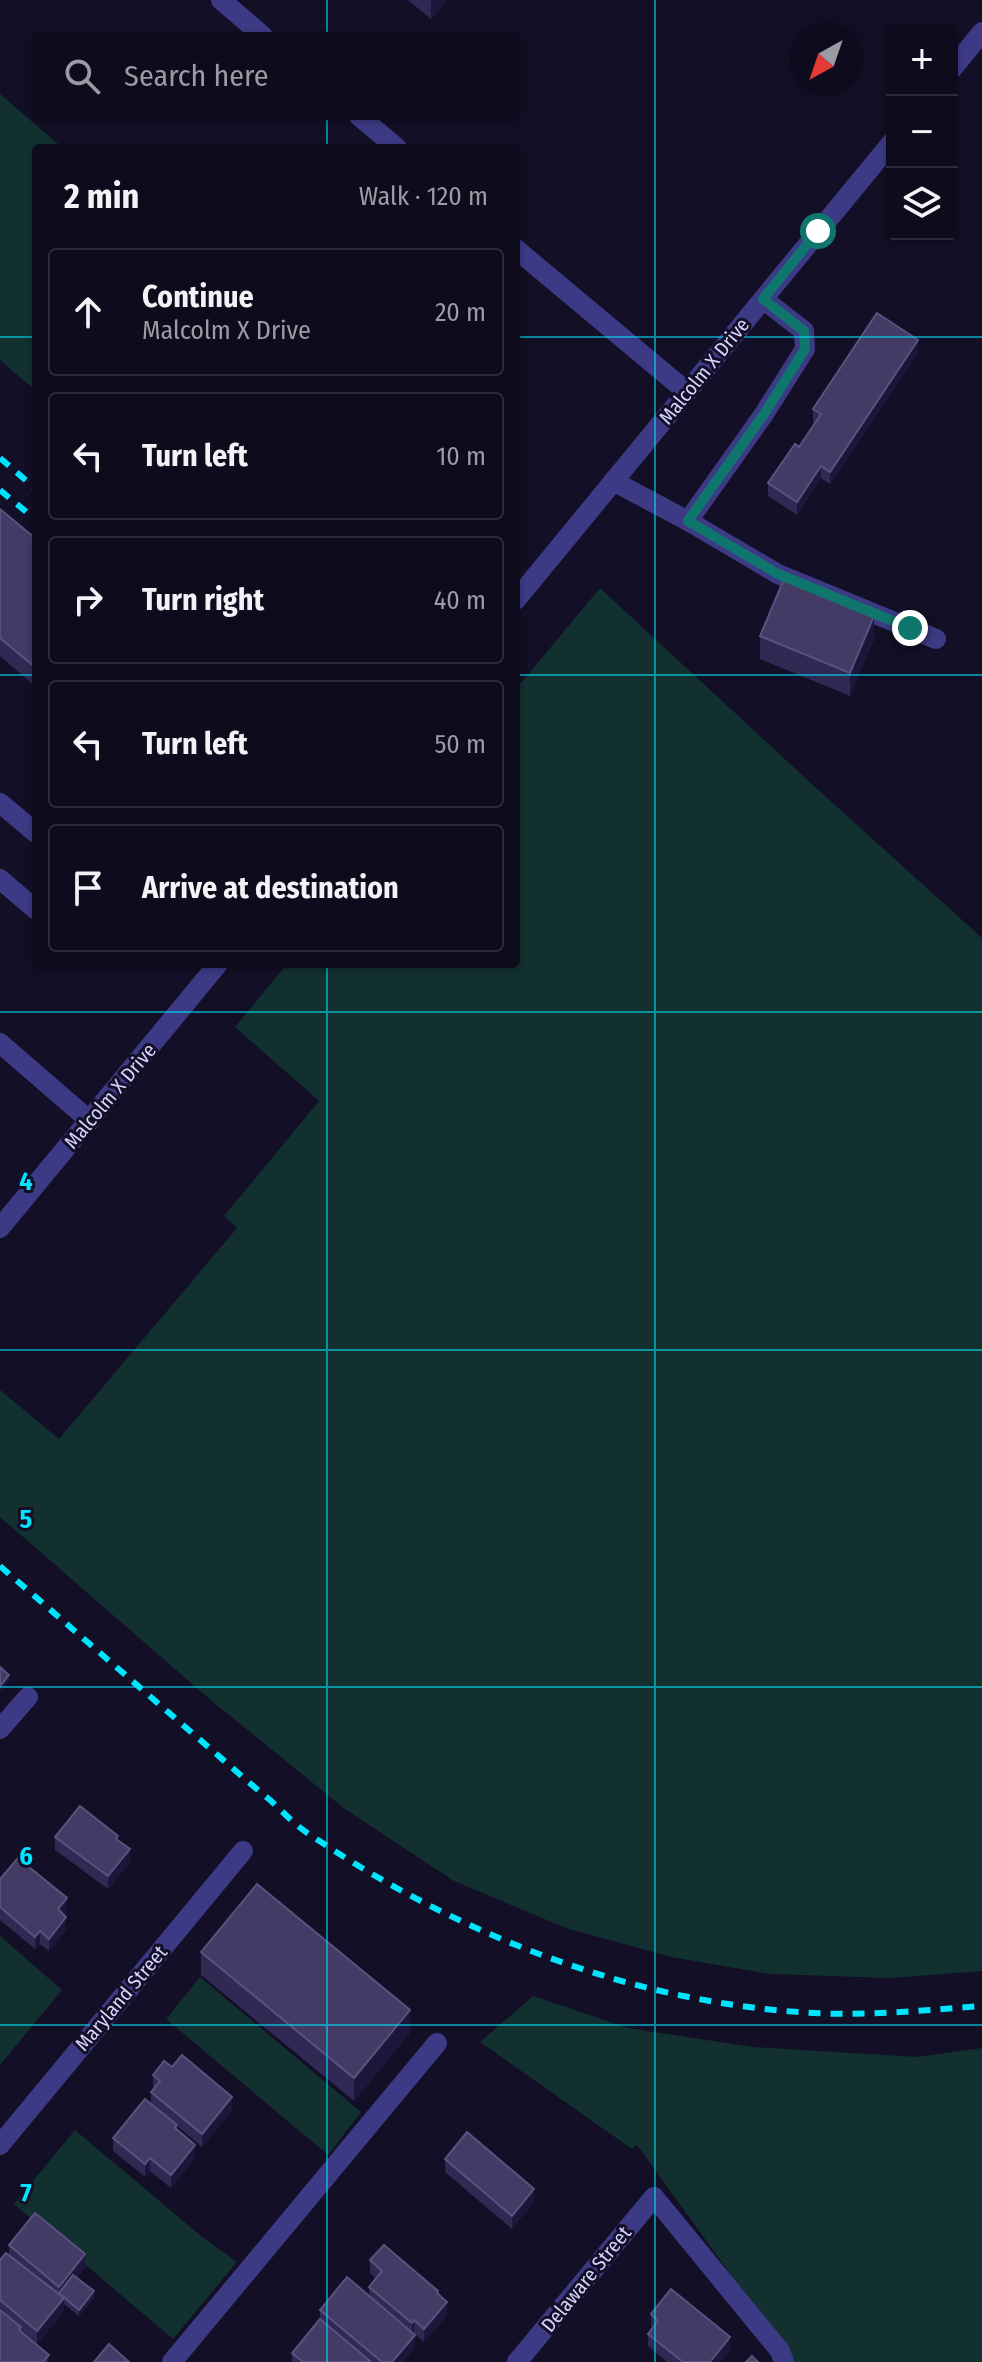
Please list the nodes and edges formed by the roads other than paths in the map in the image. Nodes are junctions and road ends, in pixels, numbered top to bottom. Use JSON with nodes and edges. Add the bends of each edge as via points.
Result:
{"nodes":[{"id":1,"x":221,"y":0,"type":"edge"},
{"id":2,"x":258,"y":32,"type":"edge"},
{"id":3,"x":982,"y":32,"type":"edge"},
{"id":4,"x":958,"y":62,"type":"edge"},
{"id":5,"x":364,"y":120,"type":"edge"},
{"id":6,"x":392,"y":144,"type":"edge"},
{"id":7,"x":886,"y":149,"type":"edge"},
{"id":8,"x":520,"y":252,"type":"edge"},
{"id":9,"x":763,"y":299,"type":"junction"},
{"id":10,"x":687,"y":392,"type":"junction"},
{"id":11,"x":613,"y":481,"type":"junction"},
{"id":12,"x":688,"y":521,"type":"junction"},
{"id":13,"x":520,"y":595,"type":"edge"},
{"id":14,"x":936,"y":639,"type":"dead end"},
{"id":15,"x":0,"y":803,"type":"edge"},
{"id":16,"x":32,"y":830,"type":"edge"},
{"id":17,"x":0,"y":879,"type":"edge"},
{"id":18,"x":32,"y":907,"type":"edge"},
{"id":19,"x":215,"y":968,"type":"edge"},
{"id":20,"x":0,"y":1043,"type":"edge"},
{"id":21,"x":90,"y":1121,"type":"junction"},
{"id":22,"x":0,"y":1228,"type":"edge"},
{"id":23,"x":28,"y":1697,"type":"dead end"},
{"id":24,"x":0,"y":1729,"type":"edge"},
{"id":25,"x":243,"y":1851,"type":"dead end"},
{"id":26,"x":437,"y":2043,"type":"dead end"},
{"id":27,"x":0,"y":2145,"type":"edge"},
{"id":28,"x":172,"y":2362,"type":"edge"},
{"id":29,"x":517,"y":2362,"type":"edge"},
{"id":30,"x":784,"y":2362,"type":"edge"}],
"edges":[{"from":1,"to":2,"type":"street"},
{"from":3,"to":4,"type":"street"},
{"from":5,"to":6,"type":"street"},
{"from":7,"to":9,"type":"street","name":"Malcolm X Drive"},
{"from":8,"to":10,"type":"street"},
{"from":9,"to":10,"type":"street","name":"Malcolm X Drive"},
{"from":9,"to":12,"type":"street","via":[[804,331],[805,349]]},
{"from":10,"to":11,"type":"street","name":"Malcolm X Drive"},
{"from":11,"to":12,"type":"street"},
{"from":11,"to":13,"type":"street","name":"Malcolm X Drive"},
{"from":12,"to":14,"type":"street","via":[[778,574]]},
{"from":15,"to":16,"type":"street"},
{"from":17,"to":18,"type":"street"},
{"from":19,"to":21,"type":"street","name":"Malcolm X Drive"},
{"from":20,"to":21,"type":"street"},
{"from":21,"to":22,"type":"street","name":"Malcolm X Drive"},
{"from":23,"to":24,"type":"street"},
{"from":25,"to":27,"type":"street","name":"Maryland Street"},
{"from":26,"to":28,"type":"street"},
{"from":29,"to":30,"type":"street","name":"Delaware Street","via":[[654,2197]]}]}
